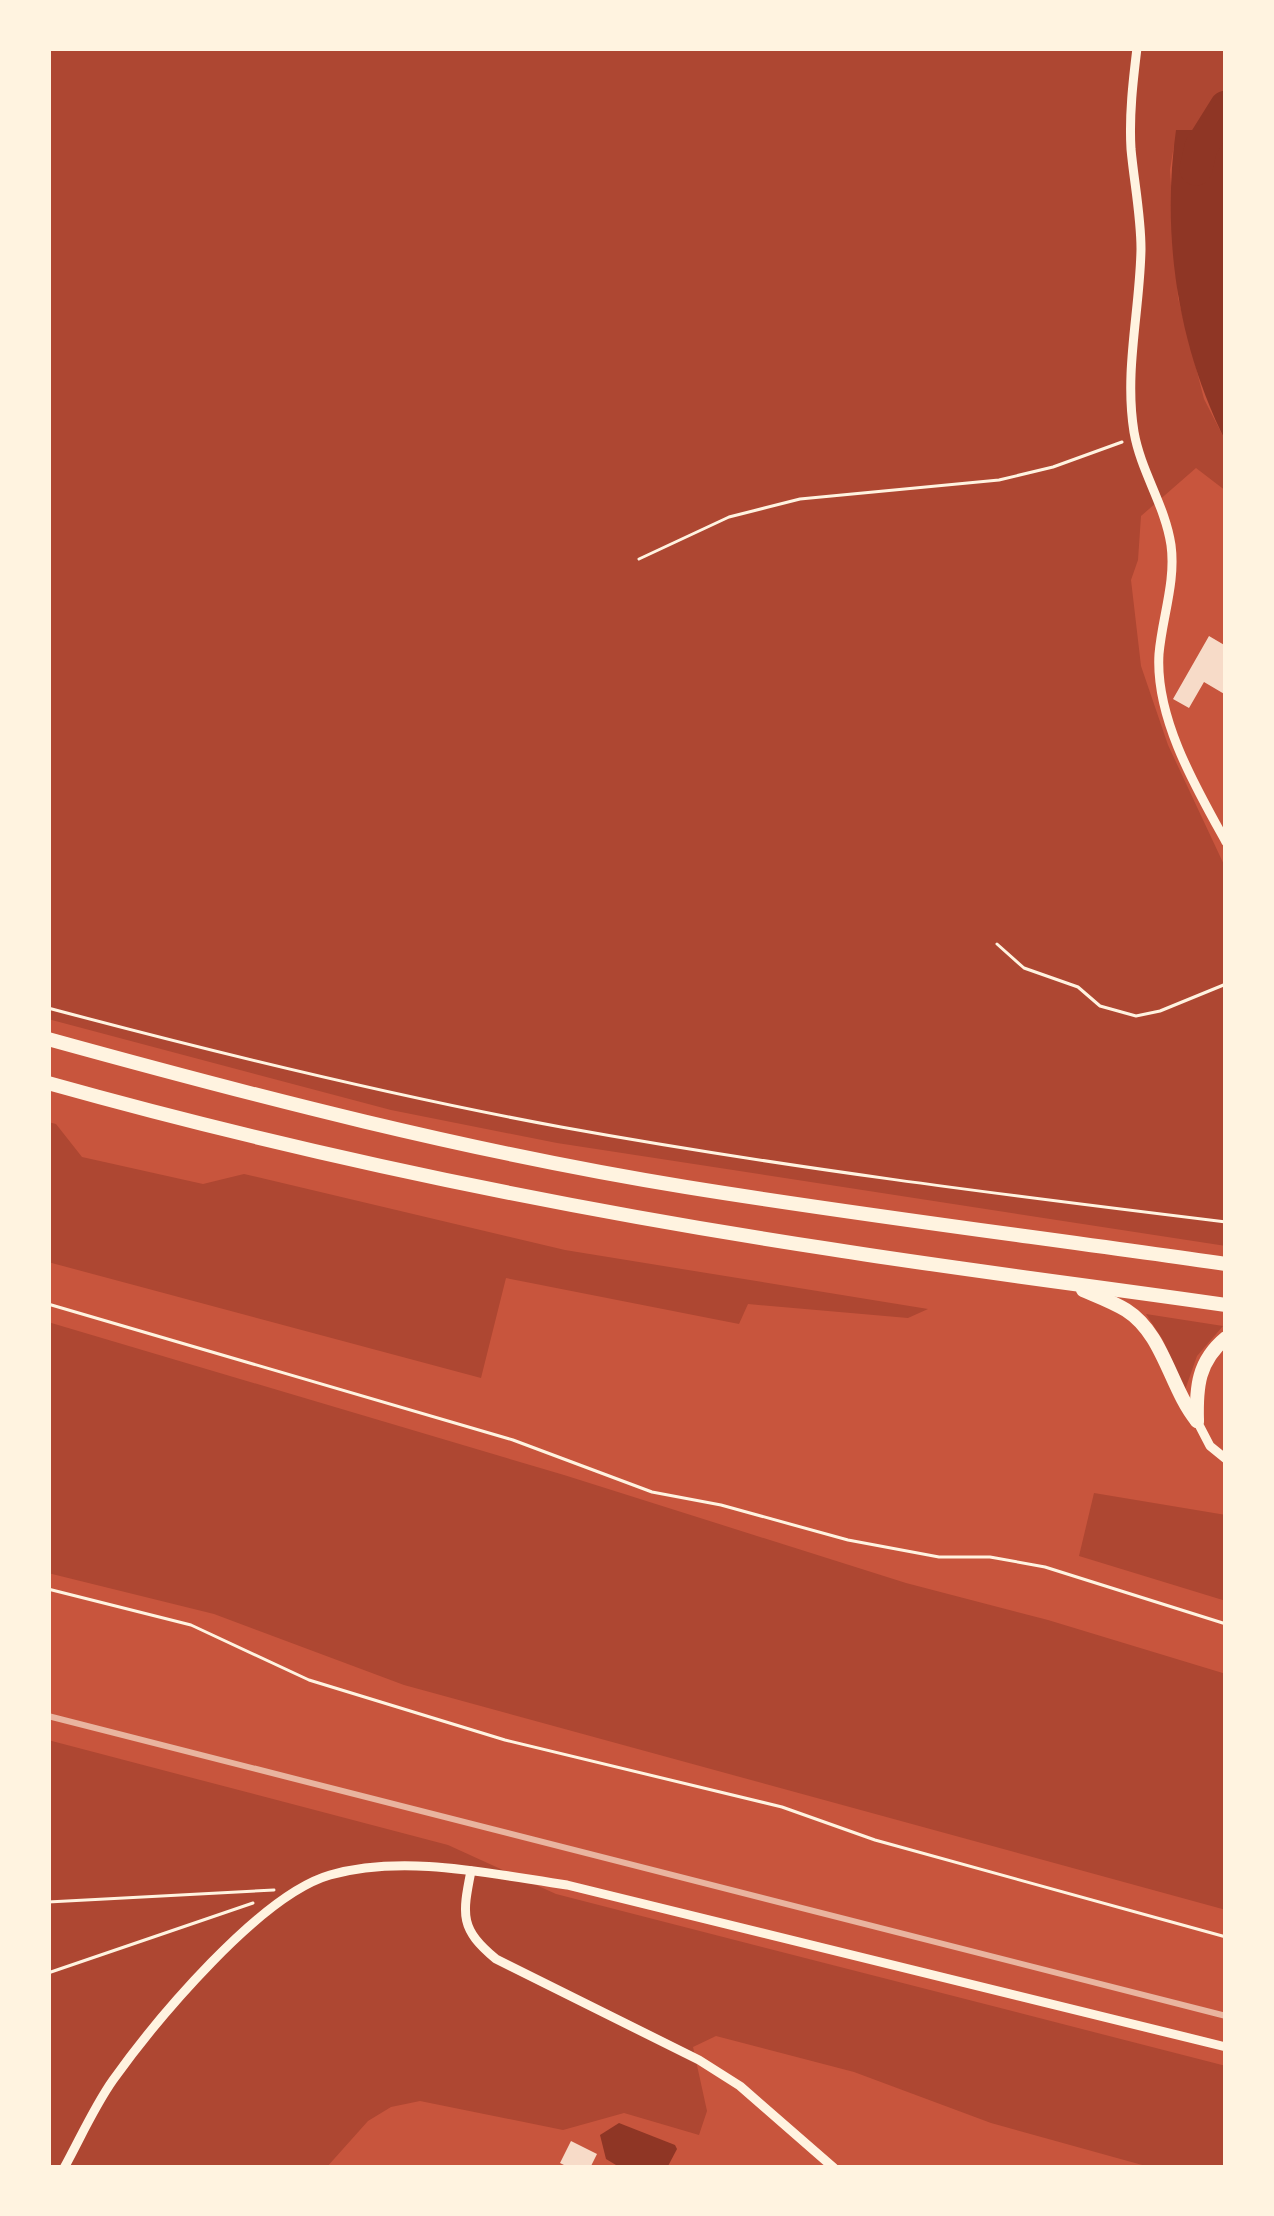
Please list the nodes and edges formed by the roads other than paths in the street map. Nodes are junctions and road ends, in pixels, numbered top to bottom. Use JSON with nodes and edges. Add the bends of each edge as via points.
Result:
{"nodes":[{"id":1,"x":1137,"y":48,"type":"edge"},
{"id":2,"x":1226,"y":842,"type":"edge"},
{"id":3,"x":48,"y":1035,"type":"edge"},
{"id":4,"x":48,"y":1083,"type":"edge"},
{"id":5,"x":1226,"y":1264,"type":"edge"},
{"id":6,"x":1066,"y":1282,"type":"junction"},
{"id":7,"x":1226,"y":1305,"type":"edge"},
{"id":8,"x":1226,"y":1339,"type":"edge"},
{"id":9,"x":1197,"y":1421,"type":"junction"},
{"id":10,"x":1226,"y":1459,"type":"edge"},
{"id":11,"x":471,"y":1871,"type":"junction"},
{"id":12,"x":1226,"y":2047,"type":"edge"},
{"id":13,"x":64,"y":2168,"type":"edge"},
{"id":14,"x":834,"y":2168,"type":"edge"}],
"edges":[{"from":1,"to":2,"type":"street","via":[[1131,144],[1141,243],[1129,394],[1172,551],[1160,684]]},
{"from":3,"to":5,"type":"highway","via":[[239,1092],[472,1145],[683,1186]]},
{"from":4,"to":6,"type":"highway","via":[[500,1191]]},
{"from":6,"to":7,"type":"highway"},
{"from":6,"to":9,"type":"highway","via":[[1129,1312],[1148,1331]]},
{"from":8,"to":9,"type":"highway","via":[[1200,1371]]},
{"from":9,"to":10,"type":"street"},
{"from":11,"to":12,"type":"street","via":[[629,1899]]},
{"from":11,"to":13,"type":"street","via":[[377,1868],[295,1889],[239,1934],[112,2081]]},
{"from":11,"to":14,"type":"street","via":[[465,1919],[471,1938],[496,1959],[699,2060]]}]}
